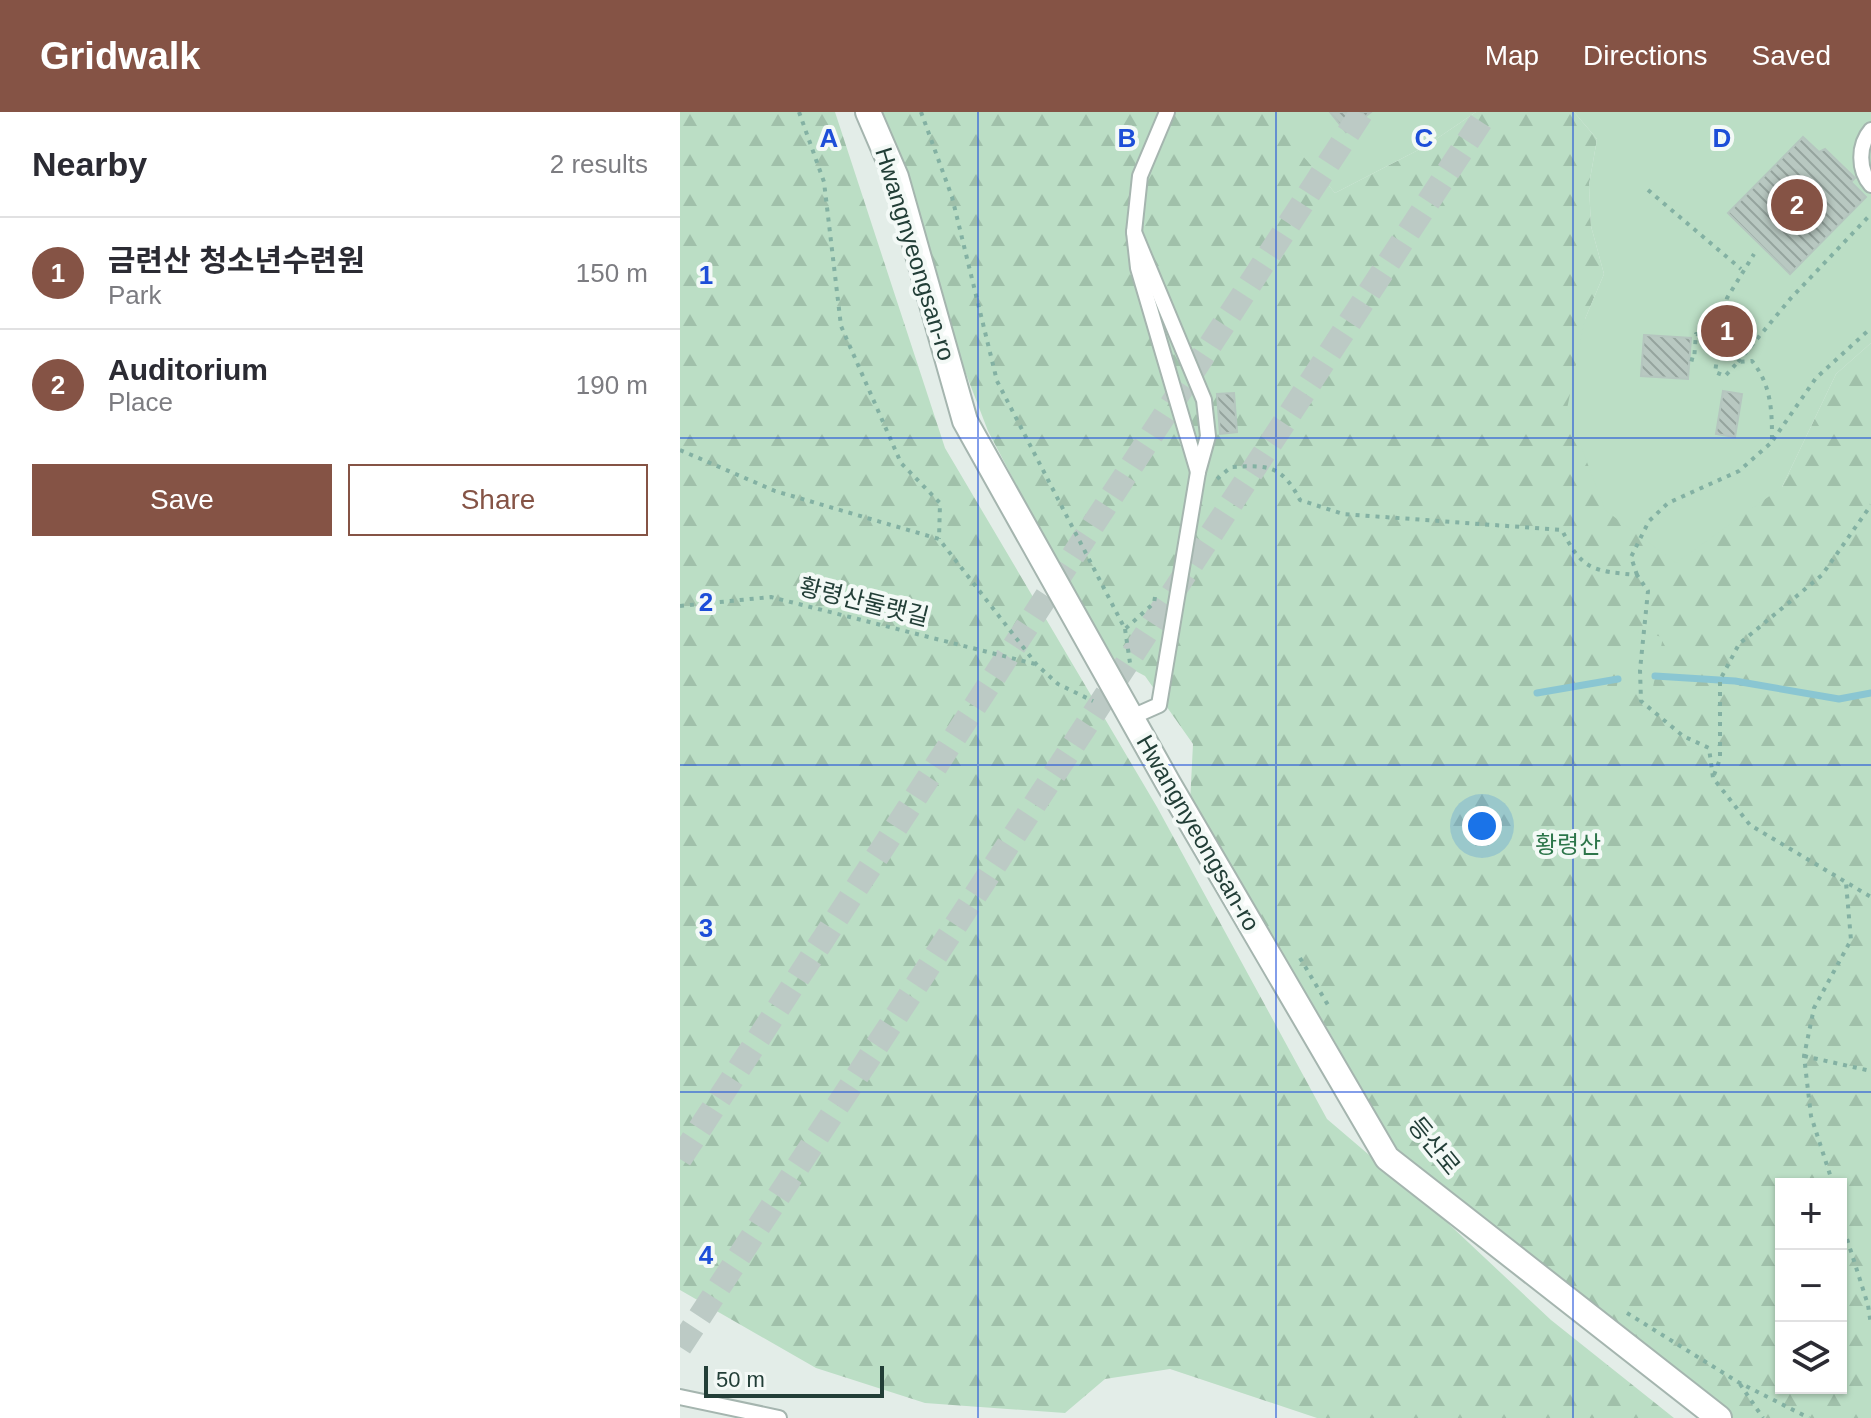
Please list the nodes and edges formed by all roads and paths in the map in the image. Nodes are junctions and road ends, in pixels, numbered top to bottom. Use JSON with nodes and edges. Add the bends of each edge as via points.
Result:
{"nodes":[{"id":1,"x":799,"y":112,"type":"edge"},
{"id":2,"x":868,"y":112,"type":"edge"},
{"id":3,"x":921,"y":112,"type":"edge"},
{"id":4,"x":1167,"y":112,"type":"edge"},
{"id":5,"x":1871,"y":130,"type":"edge"},
{"id":6,"x":1871,"y":185,"type":"edge"},
{"id":7,"x":1648,"y":190,"type":"dead end"},
{"id":8,"x":1871,"y":214,"type":"edge"},
{"id":9,"x":1134,"y":232,"type":"junction"},
{"id":10,"x":1754,"y":254,"type":"dead end"},
{"id":11,"x":1741,"y":269,"type":"junction"},
{"id":12,"x":1871,"y":328,"type":"edge"},
{"id":13,"x":1719,"y":337,"type":"junction"},
{"id":14,"x":1690,"y":359,"type":"dead end"},
{"id":15,"x":1738,"y":362,"type":"junction"},
{"id":16,"x":1772,"y":442,"type":"junction"},
{"id":17,"x":680,"y":450,"type":"edge"},
{"id":18,"x":1197,"y":476,"type":"junction"},
{"id":19,"x":1871,"y":505,"type":"edge"},
{"id":20,"x":939,"y":539,"type":"junction"},
{"id":21,"x":1637,"y":575,"type":"junction"},
{"id":22,"x":1157,"y":588,"type":"dead end"},
{"id":23,"x":680,"y":606,"type":"edge"},
{"id":24,"x":1037,"y":665,"type":"junction"},
{"id":25,"x":1118,"y":692,"type":"junction"},
{"id":26,"x":1132,"y":717,"type":"junction"},
{"id":27,"x":1713,"y":778,"type":"junction"},
{"id":28,"x":1846,"y":883,"type":"junction"},
{"id":29,"x":1871,"y":897,"type":"edge"},
{"id":30,"x":1297,"y":953,"type":"dead end"},
{"id":31,"x":1332,"y":1016,"type":"dead end"},
{"id":32,"x":1804,"y":1056,"type":"junction"},
{"id":33,"x":1871,"y":1071,"type":"edge"},
{"id":34,"x":1831,"y":1178,"type":"edge"},
{"id":35,"x":1847,"y":1239,"type":"edge"},
{"id":36,"x":1616,"y":1307,"type":"dead end"},
{"id":37,"x":1871,"y":1325,"type":"edge"},
{"id":38,"x":1738,"y":1382,"type":"junction"},
{"id":39,"x":680,"y":1397,"type":"edge"},
{"id":40,"x":779,"y":1418,"type":"edge"},
{"id":41,"x":1719,"y":1418,"type":"edge"},
{"id":42,"x":1763,"y":1418,"type":"edge"},
{"id":43,"x":1809,"y":1418,"type":"edge"}],
"edges":[{"from":1,"to":20,"type":"path","via":[[824,182],[841,326],[901,463],[940,503]]},
{"from":2,"to":25,"type":"street","name":"Hwangnyeongsan-ro","via":[[896,177],[965,421]]},
{"from":3,"to":22,"type":"path","via":[[952,197],[997,381],[1125,629],[1154,603]]},
{"from":4,"to":9,"type":"lane","via":[[1140,176]]},
{"from":5,"to":6,"type":"lane","via":[[1861,156]]},
{"from":7,"to":11,"type":"path"},
{"from":8,"to":15,"type":"path"},
{"from":9,"to":18,"type":"lane","via":[[1138,268]]},
{"from":9,"to":18,"type":"lane","via":[[1204,400],[1208,436]]},
{"from":10,"to":11,"type":"path"},
{"from":11,"to":13,"type":"path","via":[[1727,298]]},
{"from":12,"to":16,"type":"path","via":[[1816,378]]},
{"from":13,"to":14,"type":"path","via":[[1696,334],[1694,360]]},
{"from":13,"to":15,"type":"path","via":[[1715,372],[1725,376]]},
{"from":15,"to":16,"type":"path","via":[[1752,361],[1769,389]]},
{"from":16,"to":21,"type":"path","via":[[1739,471],[1668,503],[1649,521],[1631,557]]},
{"from":17,"to":20,"type":"path","via":[[775,491]]},
{"from":18,"to":21,"type":"path","via":[[1213,483],[1231,467],[1272,467],[1290,480],[1300,500],[1343,514],[1562,530],[1575,556],[1596,571]]},
{"from":18,"to":26,"type":"lane","via":[[1159,705]]},
{"from":19,"to":27,"type":"path","via":[[1822,575],[1739,644],[1720,680],[1720,759]]},
{"from":20,"to":24,"type":"path"},
{"from":21,"to":27,"type":"path","via":[[1648,591],[1641,701],[1683,736],[1709,748]]},
{"from":23,"to":24,"type":"path","name":"황령산둘랫길","via":[[771,597]]},
{"from":24,"to":25,"type":"path","via":[[1079,697],[1105,701]]},
{"from":25,"to":26,"type":"street","name":"Hwangnyeongsan-ro"},
{"from":26,"to":41,"type":"street","name":"Hwangnyeongsan-ro","via":[[1387,1158]]},
{"from":27,"to":28,"type":"path","via":[[1750,825]]},
{"from":28,"to":29,"type":"path"},
{"from":28,"to":32,"type":"path","via":[[1851,940],[1814,1008]]},
{"from":30,"to":31,"type":"path"},
{"from":32,"to":33,"type":"path"},
{"from":32,"to":34,"type":"path","via":[[1811,1116]]},
{"from":35,"to":37,"type":"path"},
{"from":36,"to":38,"type":"path"},
{"from":38,"to":42,"type":"path"},
{"from":38,"to":43,"type":"path"},
{"from":39,"to":40,"type":"lane"}]}
